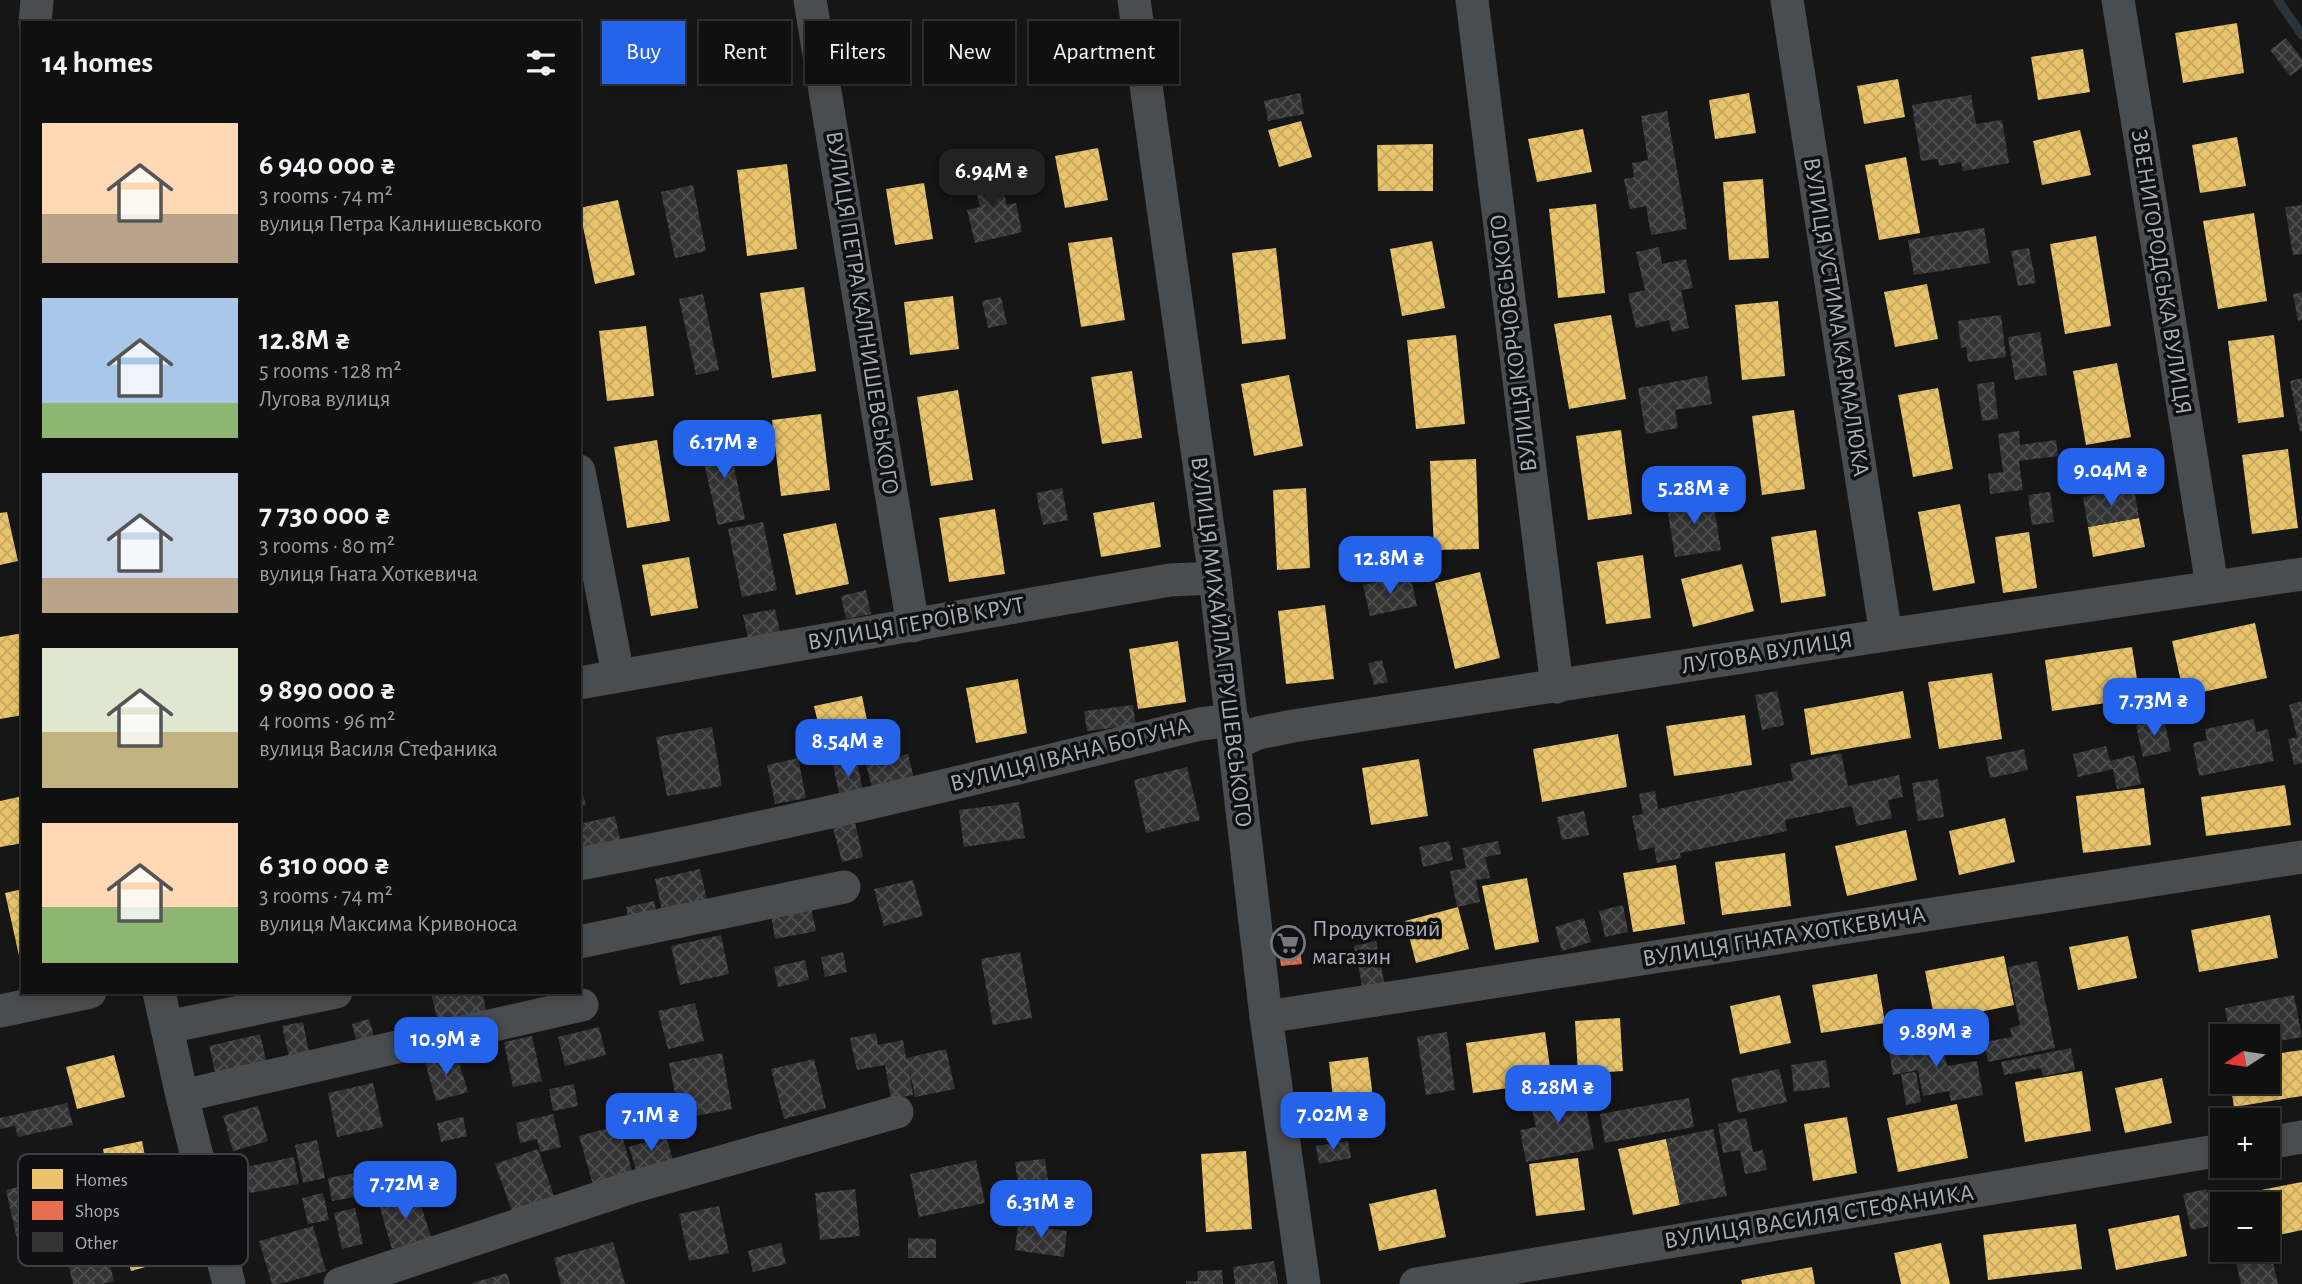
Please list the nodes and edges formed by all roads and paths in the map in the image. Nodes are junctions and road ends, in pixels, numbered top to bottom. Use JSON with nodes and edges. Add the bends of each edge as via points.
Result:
{"nodes":[{"id":1,"x":37,"y":0,"type":"edge"},
{"id":2,"x":810,"y":0,"type":"edge"},
{"id":3,"x":1134,"y":0,"type":"edge"},
{"id":4,"x":1472,"y":0,"type":"edge"},
{"id":5,"x":1787,"y":0,"type":"edge"},
{"id":6,"x":2118,"y":0,"type":"edge"},
{"id":7,"x":35,"y":21,"type":"edge"},
{"id":8,"x":581,"y":481,"type":"edge"},
{"id":9,"x":2302,"y":574,"type":"edge"},
{"id":10,"x":1215,"y":578,"type":"junction"},
{"id":11,"x":2212,"y":586,"type":"junction"},
{"id":12,"x":913,"y":626,"type":"junction"},
{"id":13,"x":1886,"y":635,"type":"junction"},
{"id":14,"x":618,"y":675,"type":"junction"},
{"id":15,"x":581,"y":683,"type":"edge"},
{"id":16,"x":1556,"y":687,"type":"junction"},
{"id":17,"x":1234,"y":732,"type":"junction"},
{"id":18,"x":2302,"y":858,"type":"edge"},
{"id":19,"x":581,"y":864,"type":"edge"},
{"id":20,"x":844,"y":887,"type":"dead end"},
{"id":21,"x":581,"y":942,"type":"edge"},
{"id":22,"x":81,"y":994,"type":"edge"},
{"id":23,"x":159,"y":994,"type":"edge"},
{"id":24,"x":325,"y":994,"type":"edge"},
{"id":25,"x":582,"y":1005,"type":"dead end"},
{"id":26,"x":0,"y":1011,"type":"edge"},
{"id":27,"x":1266,"y":1017,"type":"junction"},
{"id":28,"x":167,"y":1027,"type":"junction"},
{"id":29,"x":182,"y":1096,"type":"junction"},
{"id":30,"x":897,"y":1112,"type":"dead end"},
{"id":31,"x":2302,"y":1137,"type":"edge"},
{"id":32,"x":2280,"y":1141,"type":"edge"},
{"id":33,"x":2210,"y":1152,"type":"edge"},
{"id":34,"x":196,"y":1154,"type":"edge"},
{"id":35,"x":224,"y":1266,"type":"edge"},
{"id":36,"x":229,"y":1284,"type":"edge"},
{"id":37,"x":340,"y":1284,"type":"edge"},
{"id":38,"x":1304,"y":1284,"type":"edge"},
{"id":39,"x":1416,"y":1284,"type":"edge"}],
"edges":[{"from":1,"to":7,"type":"street"},
{"from":2,"to":12,"type":"street","name":"ВУЛИЦЯ ПЕТРА КАЛНИШЕВСЬКОГО"},
{"from":3,"to":10,"type":"street","name":"ВУЛИЦЯ МИХАЙЛА ГРУШЕВСЬКОГО"},
{"from":4,"to":16,"type":"street","name":"ВУЛИЦЯ КОРЧОВСЬКОГО"},
{"from":5,"to":13,"type":"street","name":"ВУЛИЦЯ УСТИМА КАРМАЛЮКА"},
{"from":6,"to":11,"type":"street","name":"ЗВЕНИГОРОДСЬКА ВУЛИЦЯ"},
{"from":8,"to":14,"type":"street"},
{"from":9,"to":11,"type":"street","name":"ЛУГОВА ВУЛИЦЯ"},
{"from":10,"to":12,"type":"street","name":"ВУЛИЦЯ ГЕРОЇВ КРУТ","via":[[1170,580]]},
{"from":10,"to":17,"type":"street","name":"ВУЛИЦЯ МИХАЙЛА ГРУШЕВСЬКОГО"},
{"from":11,"to":13,"type":"street","name":"ЛУГОВА ВУЛИЦЯ"},
{"from":12,"to":14,"type":"street","name":"ВУЛИЦЯ ГЕРОЇВ КРУТ"},
{"from":13,"to":16,"type":"street","name":"ЛУГОВА ВУЛИЦЯ"},
{"from":14,"to":15,"type":"street","name":"ВУЛИЦЯ ГЕРОЇВ КРУТ"},
{"from":16,"to":17,"type":"street","name":"ЛУГОВА ВУЛИЦЯ","via":[[1258,733]]},
{"from":17,"to":19,"type":"street","name":"ВУЛИЦЯ ІВАНА БОГУНА","via":[[1200,724],[988,776]]},
{"from":17,"to":27,"type":"street","name":"ВУЛИЦЯ МИХАЙЛА ГРУШЕВСЬКОГО"},
{"from":18,"to":27,"type":"street","name":"ВУЛИЦЯ ГНАТА ХОТКЕВИЧА"},
{"from":20,"to":21,"type":"street"},
{"from":22,"to":26,"type":"street"},
{"from":23,"to":28,"type":"street"},
{"from":24,"to":28,"type":"street"},
{"from":25,"to":29,"type":"street"},
{"from":27,"to":38,"type":"street","name":"ВУЛИЦЯ МИХАЙЛА ГРУШЕВСЬКОГО"},
{"from":28,"to":29,"type":"street"},
{"from":29,"to":34,"type":"street"},
{"from":30,"to":37,"type":"street","via":[[629,1188]]},
{"from":31,"to":32,"type":"street"},
{"from":33,"to":39,"type":"street","name":"ВУЛИЦЯ ВАСИЛЯ СТЕФАНИКА"},
{"from":35,"to":36,"type":"street"}]}
